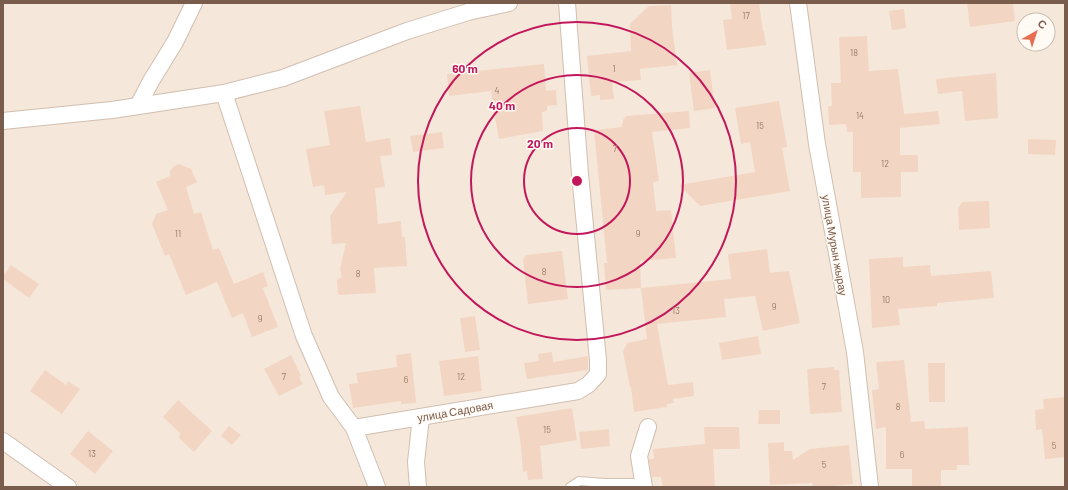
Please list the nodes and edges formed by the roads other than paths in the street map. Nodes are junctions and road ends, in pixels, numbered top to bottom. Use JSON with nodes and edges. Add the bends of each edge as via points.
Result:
{"nodes":[{"id":1,"x":194,"y":3,"type":"edge"},
{"id":2,"x":509,"y":3,"type":"edge"},
{"id":3,"x":566,"y":3,"type":"edge"},
{"id":4,"x":798,"y":3,"type":"edge"},
{"id":5,"x":224,"y":93,"type":"junction"},
{"id":6,"x":138,"y":106,"type":"junction"},
{"id":7,"x":3,"y":121,"type":"edge"},
{"id":8,"x":421,"y":417,"type":"junction"},
{"id":9,"x":648,"y":427,"type":"dead end"},
{"id":10,"x":354,"y":428,"type":"junction"},
{"id":11,"x":3,"y":441,"type":"edge"},
{"id":12,"x":644,"y":485,"type":"edge"},
{"id":13,"x":68,"y":487,"type":"edge"},
{"id":14,"x":377,"y":487,"type":"edge"},
{"id":15,"x":418,"y":487,"type":"edge"},
{"id":16,"x":570,"y":487,"type":"edge"},
{"id":17,"x":870,"y":487,"type":"edge"}],
"edges":[{"from":1,"to":6,"type":"street"},
{"from":2,"to":5,"type":"street","via":[[468,12],[407,31],[283,78]]},
{"from":3,"to":8,"type":"street","name":"улица Садовая","via":[[598,374],[578,391]]},
{"from":4,"to":17,"type":"street","name":"улица Мурын жырау","via":[[817,144],[855,352]]},
{"from":5,"to":6,"type":"street"},
{"from":5,"to":10,"type":"street","via":[[304,336],[331,397]]},
{"from":6,"to":7,"type":"street"},
{"from":8,"to":10,"type":"street","name":"улица Садовая"},
{"from":8,"to":15,"type":"street","via":[[416,462]]},
{"from":9,"to":12,"type":"street","via":[[639,456]]},
{"from":10,"to":14,"type":"street"},
{"from":11,"to":13,"type":"street"},
{"from":12,"to":16,"type":"lane","via":[[579,481]]}]}
